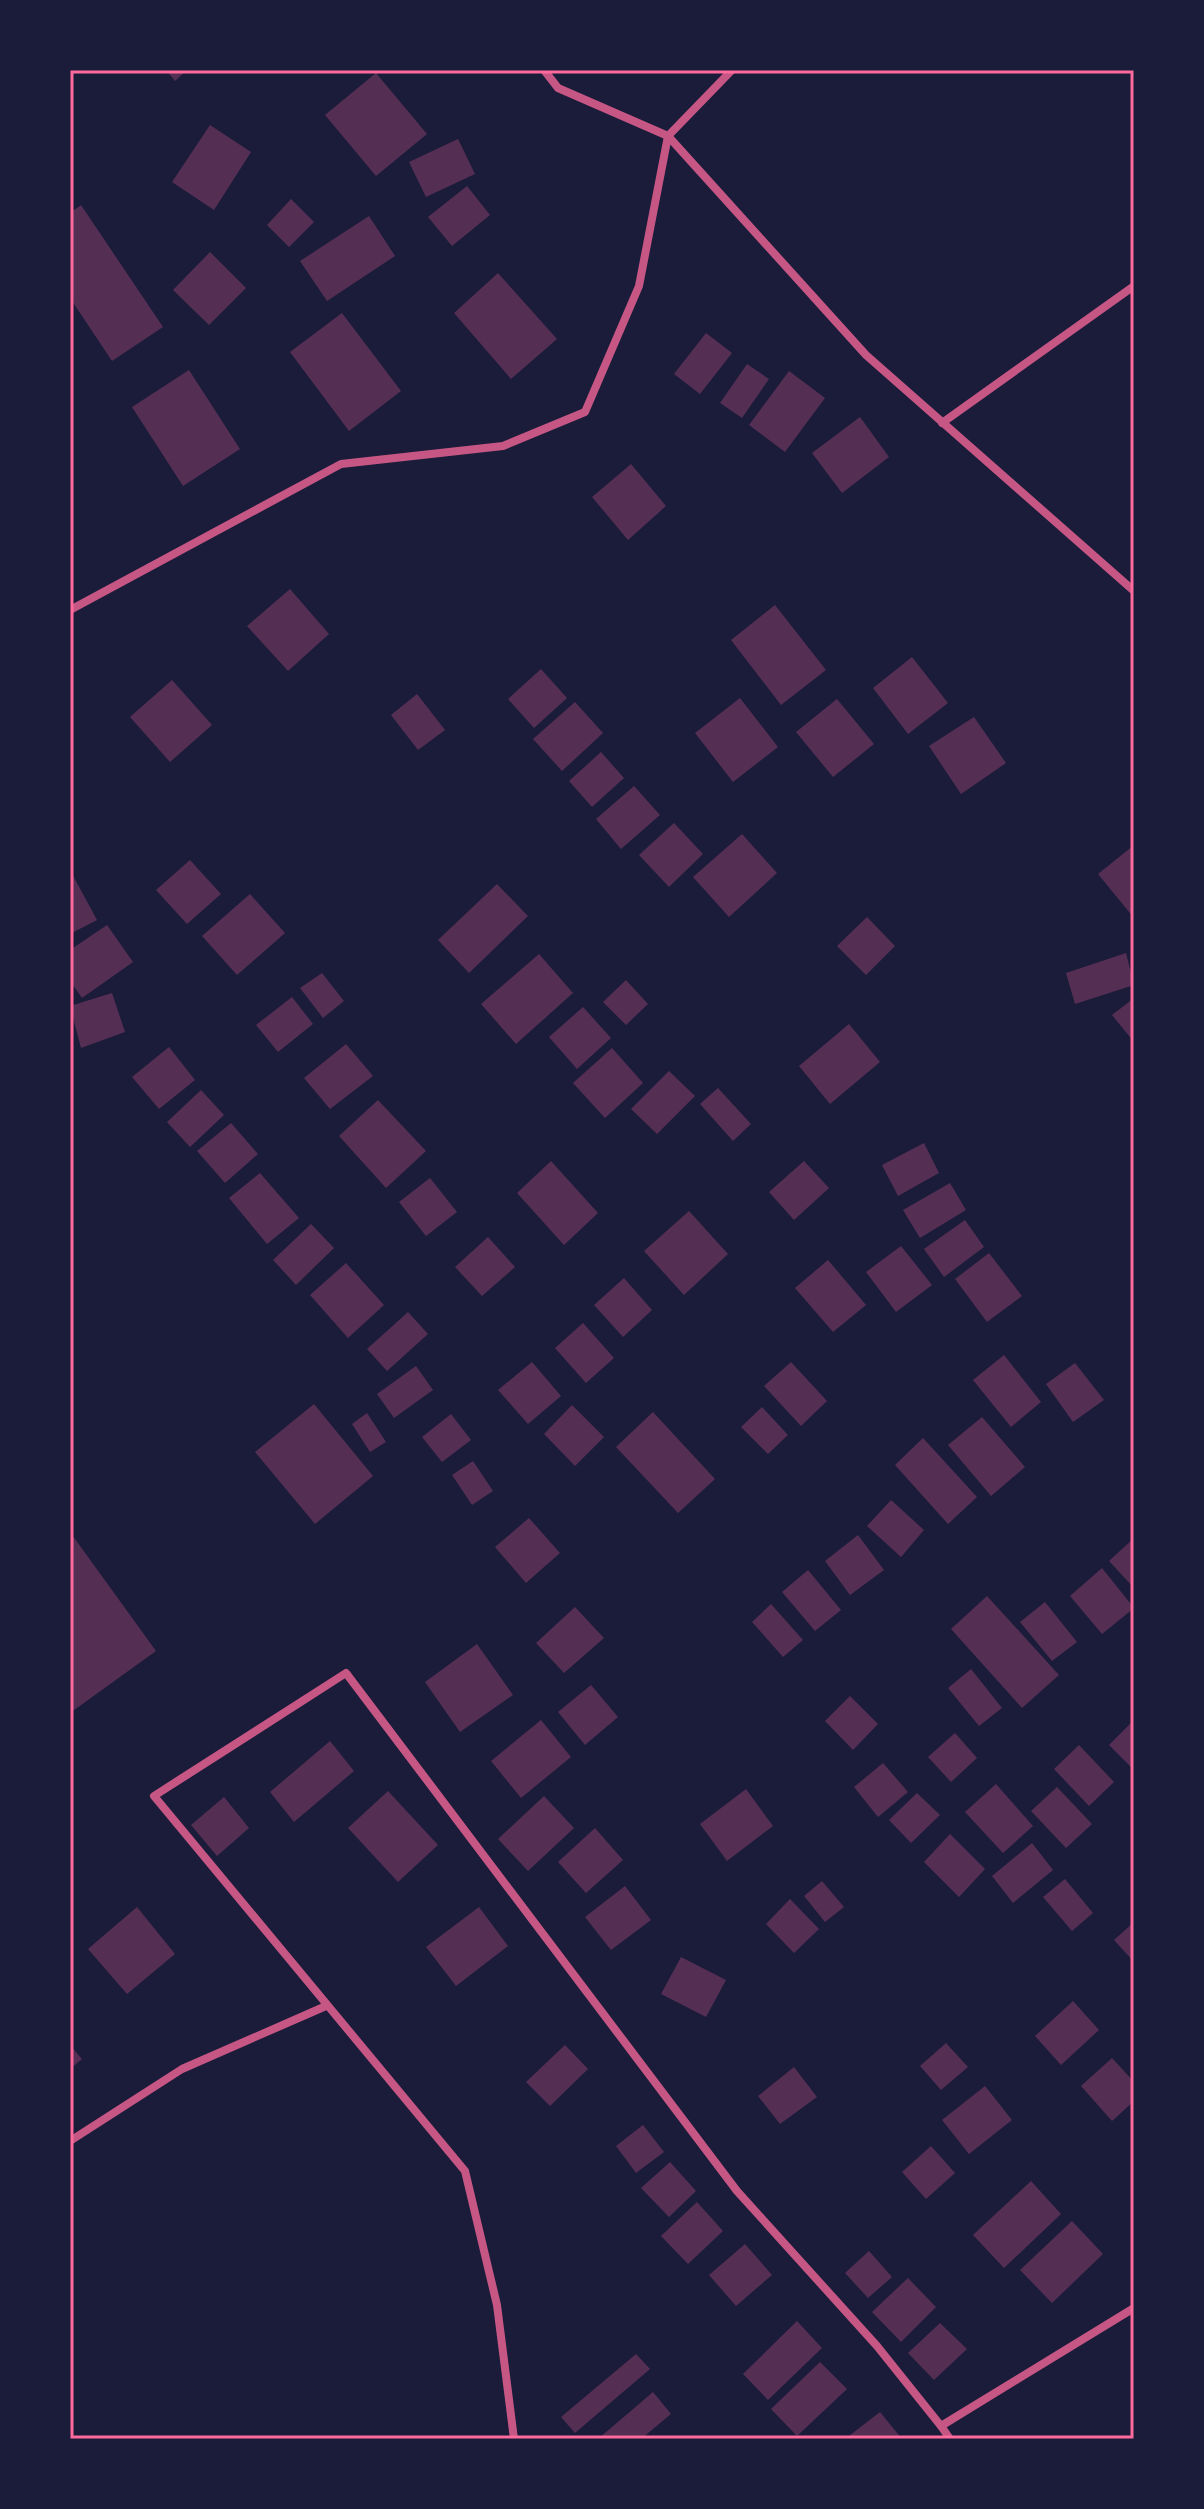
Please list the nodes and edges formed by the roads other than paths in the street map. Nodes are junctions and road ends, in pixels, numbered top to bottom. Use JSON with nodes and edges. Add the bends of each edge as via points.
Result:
{"nodes":[{"id":1,"x":544,"y":70,"type":"edge"},
{"id":2,"x":732,"y":70,"type":"edge"},
{"id":3,"x":668,"y":136,"type":"junction"},
{"id":4,"x":1134,"y":286,"type":"edge"},
{"id":5,"x":942,"y":423,"type":"junction"},
{"id":6,"x":1134,"y":591,"type":"edge"},
{"id":7,"x":70,"y":610,"type":"edge"},
{"id":8,"x":326,"y":2006,"type":"junction"},
{"id":9,"x":70,"y":2141,"type":"edge"},
{"id":10,"x":1134,"y":2308,"type":"edge"},
{"id":11,"x":941,"y":2426,"type":"junction"},
{"id":12,"x":514,"y":2439,"type":"edge"},
{"id":13,"x":950,"y":2439,"type":"edge"}],
"edges":[{"from":1,"to":3,"type":"street","via":[[558,88]]},
{"from":2,"to":3,"type":"street"},
{"from":3,"to":5,"type":"street","via":[[866,355]]},
{"from":3,"to":7,"type":"street","via":[[639,286],[585,412],[503,446],[341,464]]},
{"from":4,"to":5,"type":"street"},
{"from":5,"to":6,"type":"street"},
{"from":8,"to":9,"type":"street","via":[[182,2069]]},
{"from":8,"to":11,"type":"street","via":[[154,1796],[346,1673],[737,2191],[877,2346]]},
{"from":8,"to":12,"type":"street","via":[[465,2171],[497,2305]]},
{"from":10,"to":11,"type":"street"},
{"from":11,"to":13,"type":"street"}]}
